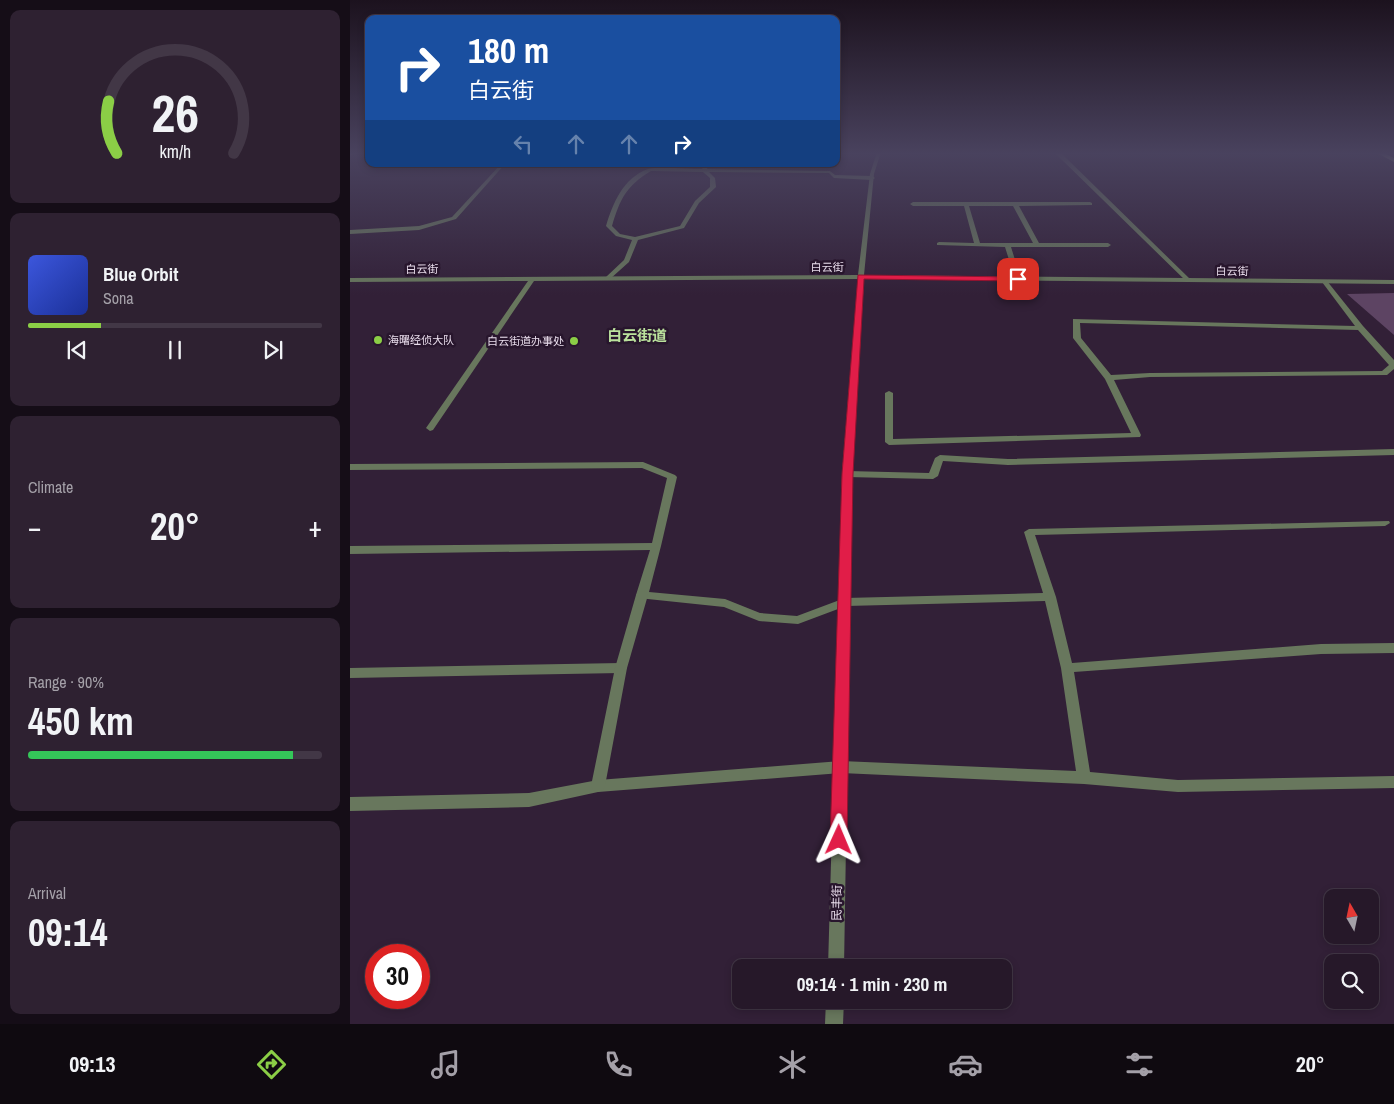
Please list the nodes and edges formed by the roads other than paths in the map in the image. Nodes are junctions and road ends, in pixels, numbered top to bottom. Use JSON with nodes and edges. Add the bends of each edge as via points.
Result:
{"nodes":[{"id":1,"x":471,"y":200,"type":"edge"},
{"id":2,"x":617,"y":200,"type":"edge"},
{"id":3,"x":699,"y":200,"type":"edge"},
{"id":4,"x":870,"y":200,"type":"edge"},
{"id":5,"x":1106,"y":200,"type":"edge"},
{"id":6,"x":913,"y":204,"type":"dead end"},
{"id":7,"x":966,"y":204,"type":"junction"},
{"id":8,"x":1015,"y":204,"type":"junction"},
{"id":9,"x":1090,"y":204,"type":"dead end"},
{"id":10,"x":350,"y":232,"type":"edge"},
{"id":11,"x":635,"y":239,"type":"junction"},
{"id":12,"x":940,"y":244,"type":"dead end"},
{"id":13,"x":977,"y":244,"type":"junction"},
{"id":14,"x":1006,"y":245,"type":"junction"},
{"id":15,"x":1037,"y":245,"type":"junction"},
{"id":16,"x":1108,"y":245,"type":"dead end"},
{"id":17,"x":861,"y":277,"type":"junction"},
{"id":18,"x":533,"y":278,"type":"junction"},
{"id":19,"x":608,"y":278,"type":"junction"},
{"id":20,"x":1018,"y":279,"type":"junction"},
{"id":21,"x":350,"y":280,"type":"edge"},
{"id":22,"x":1188,"y":280,"type":"junction"},
{"id":23,"x":1325,"y":282,"type":"junction"},
{"id":24,"x":1394,"y":282,"type":"edge"},
{"id":25,"x":1360,"y":328,"type":"junction"},
{"id":26,"x":1109,"y":378,"type":"junction"},
{"id":27,"x":889,"y":393,"type":"dead end"},
{"id":28,"x":430,"y":428,"type":"dead end"},
{"id":29,"x":1394,"y":452,"type":"edge"},
{"id":30,"x":350,"y":467,"type":"edge"},
{"id":31,"x":847,"y":474,"type":"junction"},
{"id":32,"x":1385,"y":523,"type":"dead end"},
{"id":33,"x":656,"y":546,"type":"junction"},
{"id":34,"x":350,"y":550,"type":"edge"},
{"id":35,"x":642,"y":595,"type":"junction"},
{"id":36,"x":1050,"y":597,"type":"junction"},
{"id":37,"x":844,"y":602,"type":"junction"},
{"id":38,"x":1394,"y":648,"type":"edge"},
{"id":39,"x":621,"y":668,"type":"junction"},
{"id":40,"x":1068,"y":668,"type":"junction"},
{"id":41,"x":350,"y":673,"type":"edge"},
{"id":42,"x":840,"y":767,"type":"junction"},
{"id":43,"x":1084,"y":778,"type":"junction"},
{"id":44,"x":1394,"y":782,"type":"edge"},
{"id":45,"x":598,"y":786,"type":"junction"},
{"id":46,"x":350,"y":804,"type":"edge"},
{"id":47,"x":836,"y":959,"type":"edge"},
{"id":48,"x":835,"y":1009,"type":"edge"},
{"id":49,"x":834,"y":1024,"type":"edge"}],
"edges":[{"from":1,"to":10,"type":"street","via":[[454,218],[419,228]]},
{"from":2,"to":11,"type":"street","via":[[609,226],[618,235]]},
{"from":3,"to":11,"type":"street","via":[[682,227]]},
{"from":4,"to":17,"type":"street","name":"民丰街"},
{"from":5,"to":22,"type":"street"},
{"from":6,"to":7,"type":"street"},
{"from":7,"to":8,"type":"street"},
{"from":7,"to":13,"type":"street"},
{"from":8,"to":9,"type":"street"},
{"from":8,"to":15,"type":"street"},
{"from":11,"to":19,"type":"street","via":[[627,261]]},
{"from":12,"to":13,"type":"street"},
{"from":13,"to":14,"type":"street"},
{"from":14,"to":15,"type":"street"},
{"from":14,"to":20,"type":"street"},
{"from":15,"to":16,"type":"street"},
{"from":17,"to":19,"type":"street","name":"白云街"},
{"from":17,"to":20,"type":"street","name":"白云街"},
{"from":17,"to":31,"type":"street","name":"民丰街"},
{"from":18,"to":19,"type":"street","name":"白云街"},
{"from":18,"to":21,"type":"street","name":"白云街"},
{"from":18,"to":28,"type":"street"},
{"from":20,"to":22,"type":"street","name":"白云街"},
{"from":22,"to":23,"type":"street","name":"白云街"},
{"from":23,"to":24,"type":"street","name":"白云街"},
{"from":23,"to":25,"type":"street"},
{"from":25,"to":26,"type":"street","via":[[1394,365],[1384,373]]},
{"from":25,"to":26,"type":"street","via":[[1076,322],[1076,338]]},
{"from":26,"to":27,"type":"street","via":[[1138,435],[890,442]]},
{"from":29,"to":31,"type":"street","via":[[1008,462],[940,458],[934,476]]},
{"from":30,"to":33,"type":"street","via":[[643,465],[672,477]]},
{"from":31,"to":37,"type":"street","name":"民丰街"},
{"from":32,"to":36,"type":"street","via":[[1030,532]]},
{"from":33,"to":34,"type":"street"},
{"from":33,"to":35,"type":"street"},
{"from":35,"to":37,"type":"street","via":[[724,603],[759,617],[798,620]]},
{"from":35,"to":39,"type":"street"},
{"from":36,"to":37,"type":"street"},
{"from":36,"to":40,"type":"street"},
{"from":37,"to":42,"type":"street","name":"民丰街"},
{"from":38,"to":40,"type":"street","via":[[1321,649]]},
{"from":39,"to":41,"type":"street"},
{"from":39,"to":45,"type":"street"},
{"from":40,"to":43,"type":"street"},
{"from":42,"to":43,"type":"street"},
{"from":42,"to":45,"type":"street"},
{"from":42,"to":47,"type":"street","name":"民丰街"},
{"from":43,"to":44,"type":"street","via":[[1178,786]]},
{"from":45,"to":46,"type":"street","via":[[529,800]]},
{"from":48,"to":49,"type":"street"}]}
